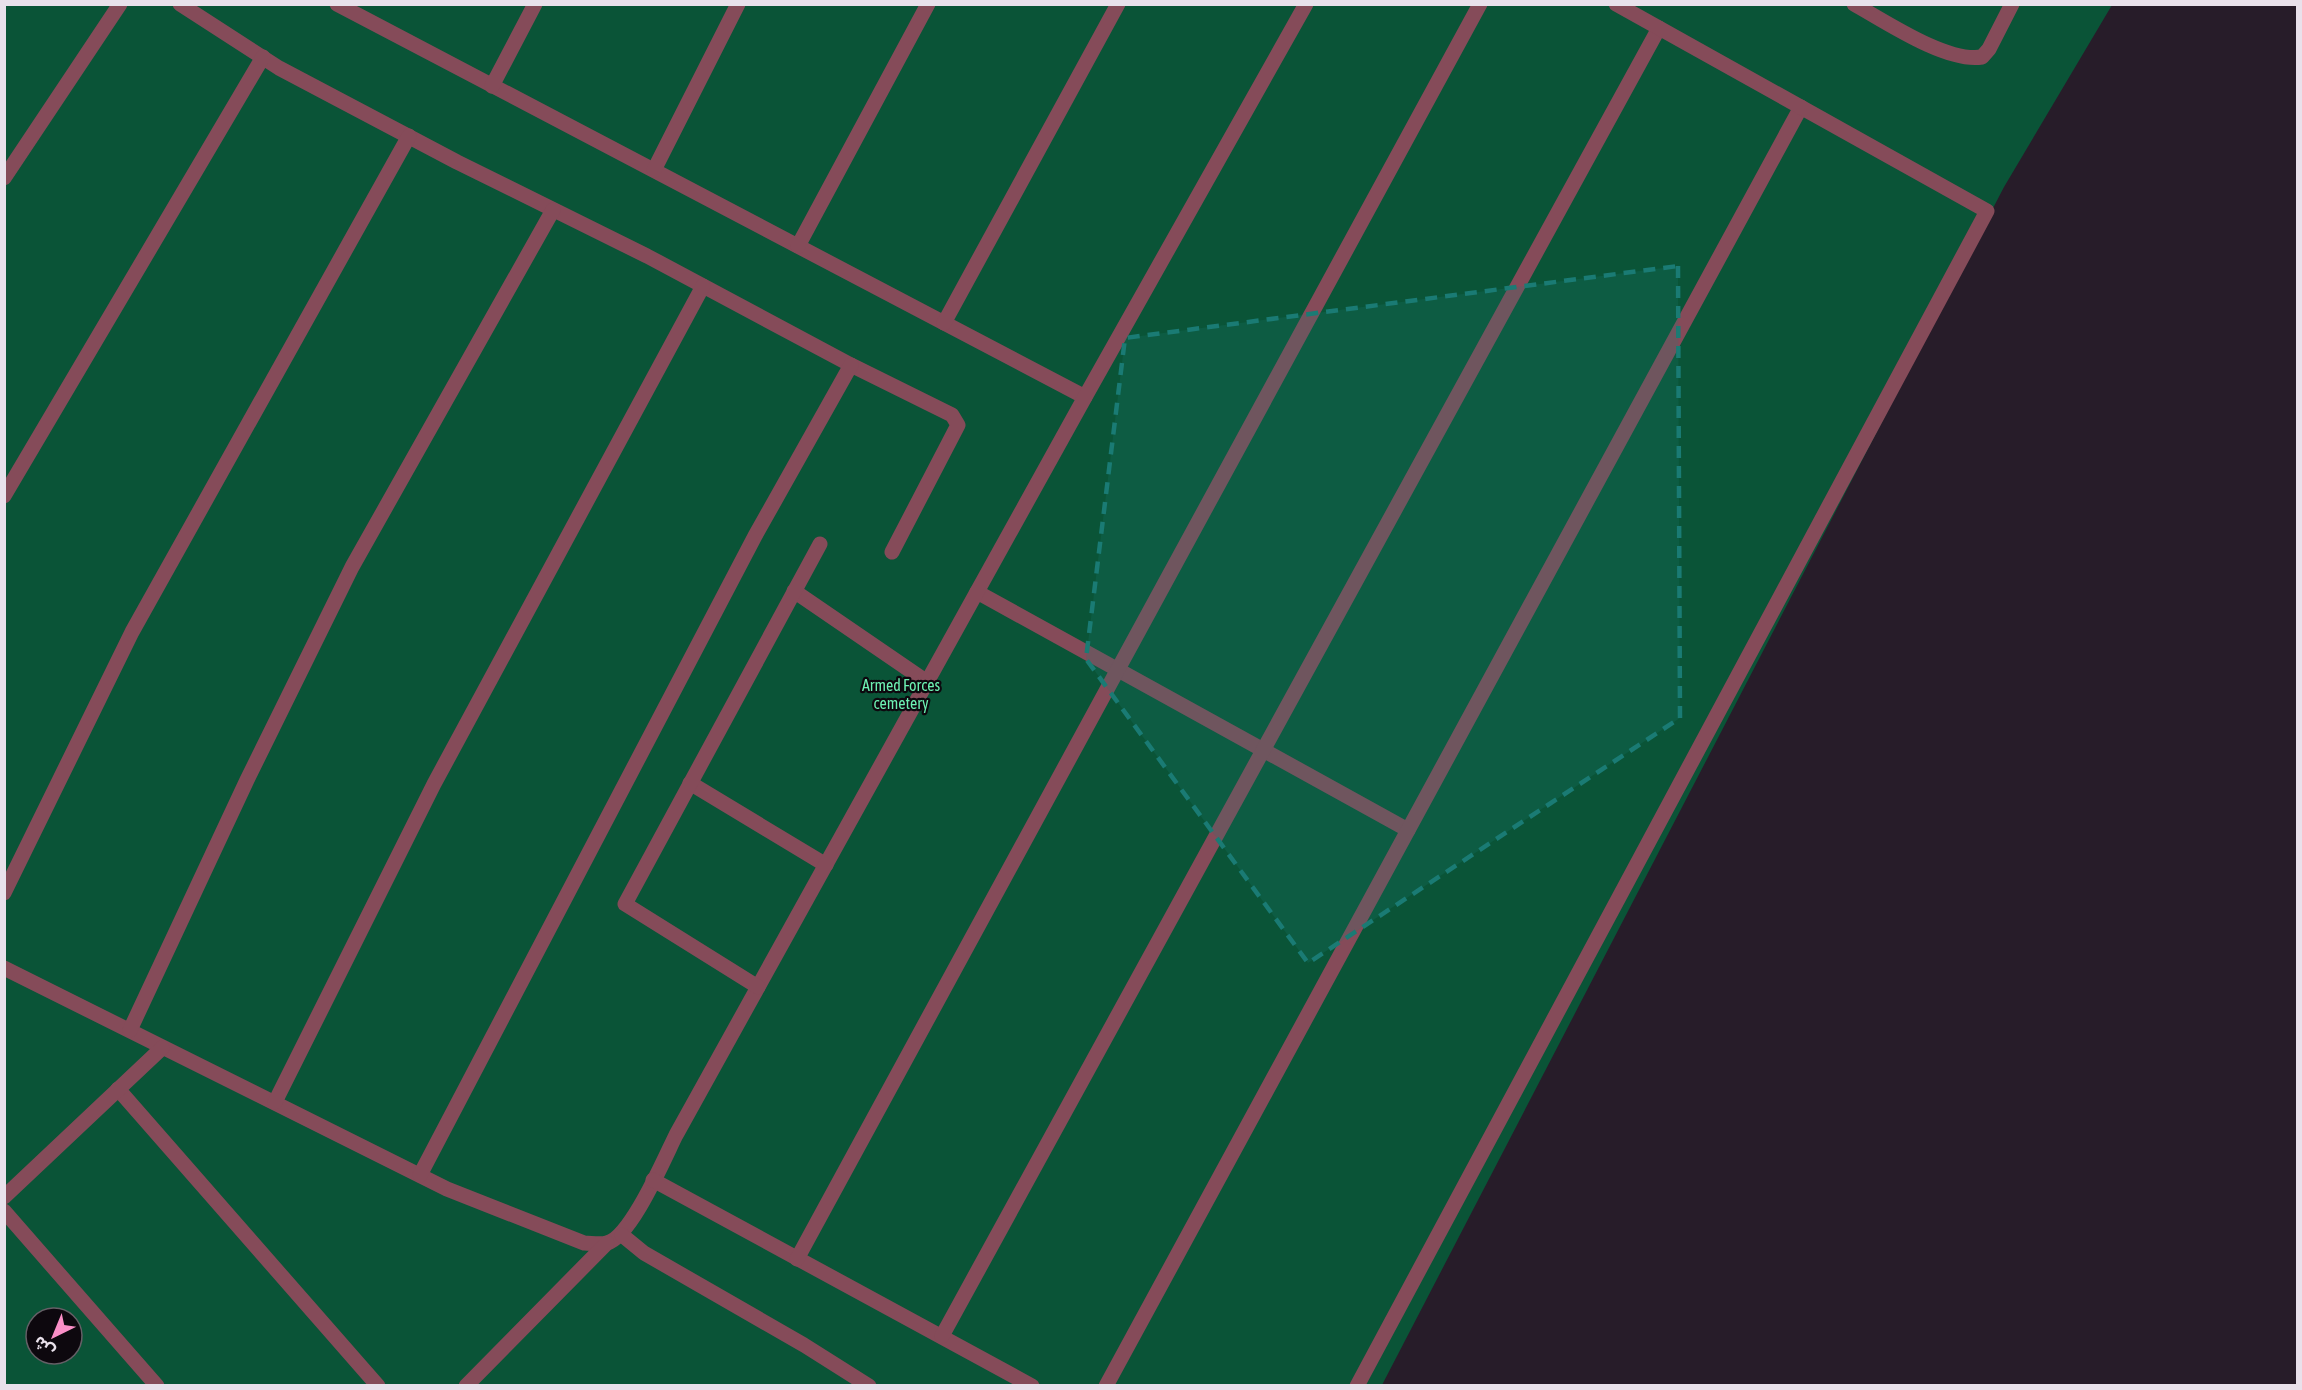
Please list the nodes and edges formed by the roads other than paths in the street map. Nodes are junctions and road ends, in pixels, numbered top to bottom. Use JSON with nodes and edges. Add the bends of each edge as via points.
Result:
{"nodes":[{"id":1,"x":120,"y":4,"type":"edge"},
{"id":2,"x":180,"y":4,"type":"edge"},
{"id":3,"x":337,"y":4,"type":"edge"},
{"id":4,"x":535,"y":4,"type":"edge"},
{"id":5,"x":738,"y":4,"type":"edge"},
{"id":6,"x":928,"y":4,"type":"edge"},
{"id":7,"x":1118,"y":4,"type":"edge"},
{"id":8,"x":1306,"y":4,"type":"edge"},
{"id":9,"x":1480,"y":4,"type":"edge"},
{"id":10,"x":1616,"y":4,"type":"edge"},
{"id":11,"x":1854,"y":4,"type":"edge"},
{"id":12,"x":2012,"y":4,"type":"edge"},
{"id":13,"x":1659,"y":28,"type":"junction"},
{"id":14,"x":263,"y":57,"type":"junction"},
{"id":15,"x":492,"y":86,"type":"junction"},
{"id":16,"x":1801,"y":106,"type":"junction"},
{"id":17,"x":409,"y":136,"type":"junction"},
{"id":18,"x":654,"y":171,"type":"junction"},
{"id":19,"x":4,"y":178,"type":"edge"},
{"id":20,"x":553,"y":210,"type":"junction"},
{"id":21,"x":798,"y":246,"type":"junction"},
{"id":22,"x":703,"y":286,"type":"junction"},
{"id":23,"x":944,"y":323,"type":"junction"},
{"id":24,"x":850,"y":366,"type":"junction"},
{"id":25,"x":1085,"y":397,"type":"junction"},
{"id":26,"x":4,"y":496,"type":"edge"},
{"id":27,"x":820,"y":544,"type":"dead end"},
{"id":28,"x":892,"y":552,"type":"dead end"},
{"id":29,"x":794,"y":591,"type":"junction"},
{"id":30,"x":977,"y":592,"type":"junction"},
{"id":31,"x":1118,"y":670,"type":"junction"},
{"id":32,"x":927,"y":682,"type":"junction"},
{"id":33,"x":1263,"y":750,"type":"junction"},
{"id":34,"x":690,"y":783,"type":"junction"},
{"id":35,"x":1408,"y":830,"type":"junction"},
{"id":36,"x":826,"y":864,"type":"junction"},
{"id":37,"x":4,"y":893,"type":"edge"},
{"id":38,"x":4,"y":969,"type":"edge"},
{"id":39,"x":758,"y":987,"type":"junction"},
{"id":40,"x":130,"y":1030,"type":"junction"},
{"id":41,"x":162,"y":1048,"type":"junction"},
{"id":42,"x":118,"y":1089,"type":"junction"},
{"id":43,"x":275,"y":1102,"type":"junction"},
{"id":44,"x":420,"y":1175,"type":"junction"},
{"id":45,"x":653,"y":1180,"type":"junction"},
{"id":46,"x":4,"y":1197,"type":"edge"},
{"id":47,"x":4,"y":1211,"type":"edge"},
{"id":48,"x":622,"y":1235,"type":"junction"},
{"id":49,"x":607,"y":1243,"type":"junction"},
{"id":50,"x":797,"y":1259,"type":"junction"},
{"id":51,"x":942,"y":1336,"type":"junction"},
{"id":52,"x":157,"y":1386,"type":"edge"},
{"id":53,"x":378,"y":1386,"type":"edge"},
{"id":54,"x":466,"y":1386,"type":"edge"},
{"id":55,"x":869,"y":1386,"type":"edge"},
{"id":56,"x":1032,"y":1386,"type":"edge"},
{"id":57,"x":1106,"y":1386,"type":"edge"},
{"id":58,"x":1357,"y":1386,"type":"edge"}],
"edges":[{"from":1,"to":19,"type":"lane"},
{"from":2,"to":14,"type":"lane"},
{"from":3,"to":15,"type":"lane"},
{"from":4,"to":15,"type":"lane"},
{"from":5,"to":18,"type":"lane"},
{"from":6,"to":21,"type":"lane"},
{"from":7,"to":23,"type":"lane"},
{"from":8,"to":25,"type":"lane"},
{"from":9,"to":31,"type":"lane"},
{"from":10,"to":13,"type":"lane"},
{"from":11,"to":12,"type":"lane","via":[[1931,46],[1973,59],[1982,57],[1989,49]]},
{"from":13,"to":16,"type":"lane"},
{"from":13,"to":33,"type":"lane"},
{"from":14,"to":17,"type":"lane"},
{"from":14,"to":26,"type":"lane"},
{"from":15,"to":18,"type":"lane"},
{"from":16,"to":35,"type":"lane"},
{"from":16,"to":58,"type":"lane","via":[[1987,211]]},
{"from":17,"to":20,"type":"lane"},
{"from":17,"to":37,"type":"lane","via":[[132,632]]},
{"from":18,"to":21,"type":"lane"},
{"from":20,"to":22,"type":"lane"},
{"from":20,"to":40,"type":"lane","via":[[352,567]]},
{"from":21,"to":23,"type":"lane"},
{"from":22,"to":24,"type":"lane"},
{"from":22,"to":43,"type":"lane","via":[[434,784]]},
{"from":23,"to":25,"type":"lane"},
{"from":24,"to":28,"type":"lane","via":[[952,415],[958,425]]},
{"from":24,"to":44,"type":"lane","via":[[755,536]]},
{"from":25,"to":30,"type":"lane"},
{"from":27,"to":29,"type":"lane"},
{"from":29,"to":32,"type":"lane"},
{"from":29,"to":34,"type":"lane"},
{"from":30,"to":31,"type":"lane"},
{"from":30,"to":32,"type":"lane"},
{"from":31,"to":33,"type":"lane"},
{"from":31,"to":50,"type":"lane"},
{"from":32,"to":36,"type":"lane"},
{"from":33,"to":35,"type":"lane"},
{"from":33,"to":51,"type":"lane"},
{"from":34,"to":36,"type":"lane"},
{"from":34,"to":39,"type":"lane","via":[[625,904]]},
{"from":35,"to":57,"type":"lane"},
{"from":36,"to":39,"type":"lane"},
{"from":38,"to":40,"type":"lane"},
{"from":39,"to":45,"type":"lane"},
{"from":40,"to":41,"type":"lane"},
{"from":41,"to":42,"type":"lane"},
{"from":41,"to":43,"type":"lane"},
{"from":42,"to":46,"type":"lane"},
{"from":42,"to":53,"type":"lane"},
{"from":43,"to":44,"type":"lane"},
{"from":44,"to":49,"type":"lane","via":[[584,1243]]},
{"from":45,"to":48,"type":"lane"},
{"from":45,"to":50,"type":"lane"},
{"from":47,"to":52,"type":"lane"},
{"from":48,"to":49,"type":"lane"},
{"from":48,"to":55,"type":"lane","via":[[644,1253]]},
{"from":49,"to":54,"type":"lane"},
{"from":50,"to":51,"type":"lane"},
{"from":51,"to":56,"type":"lane"}]}
